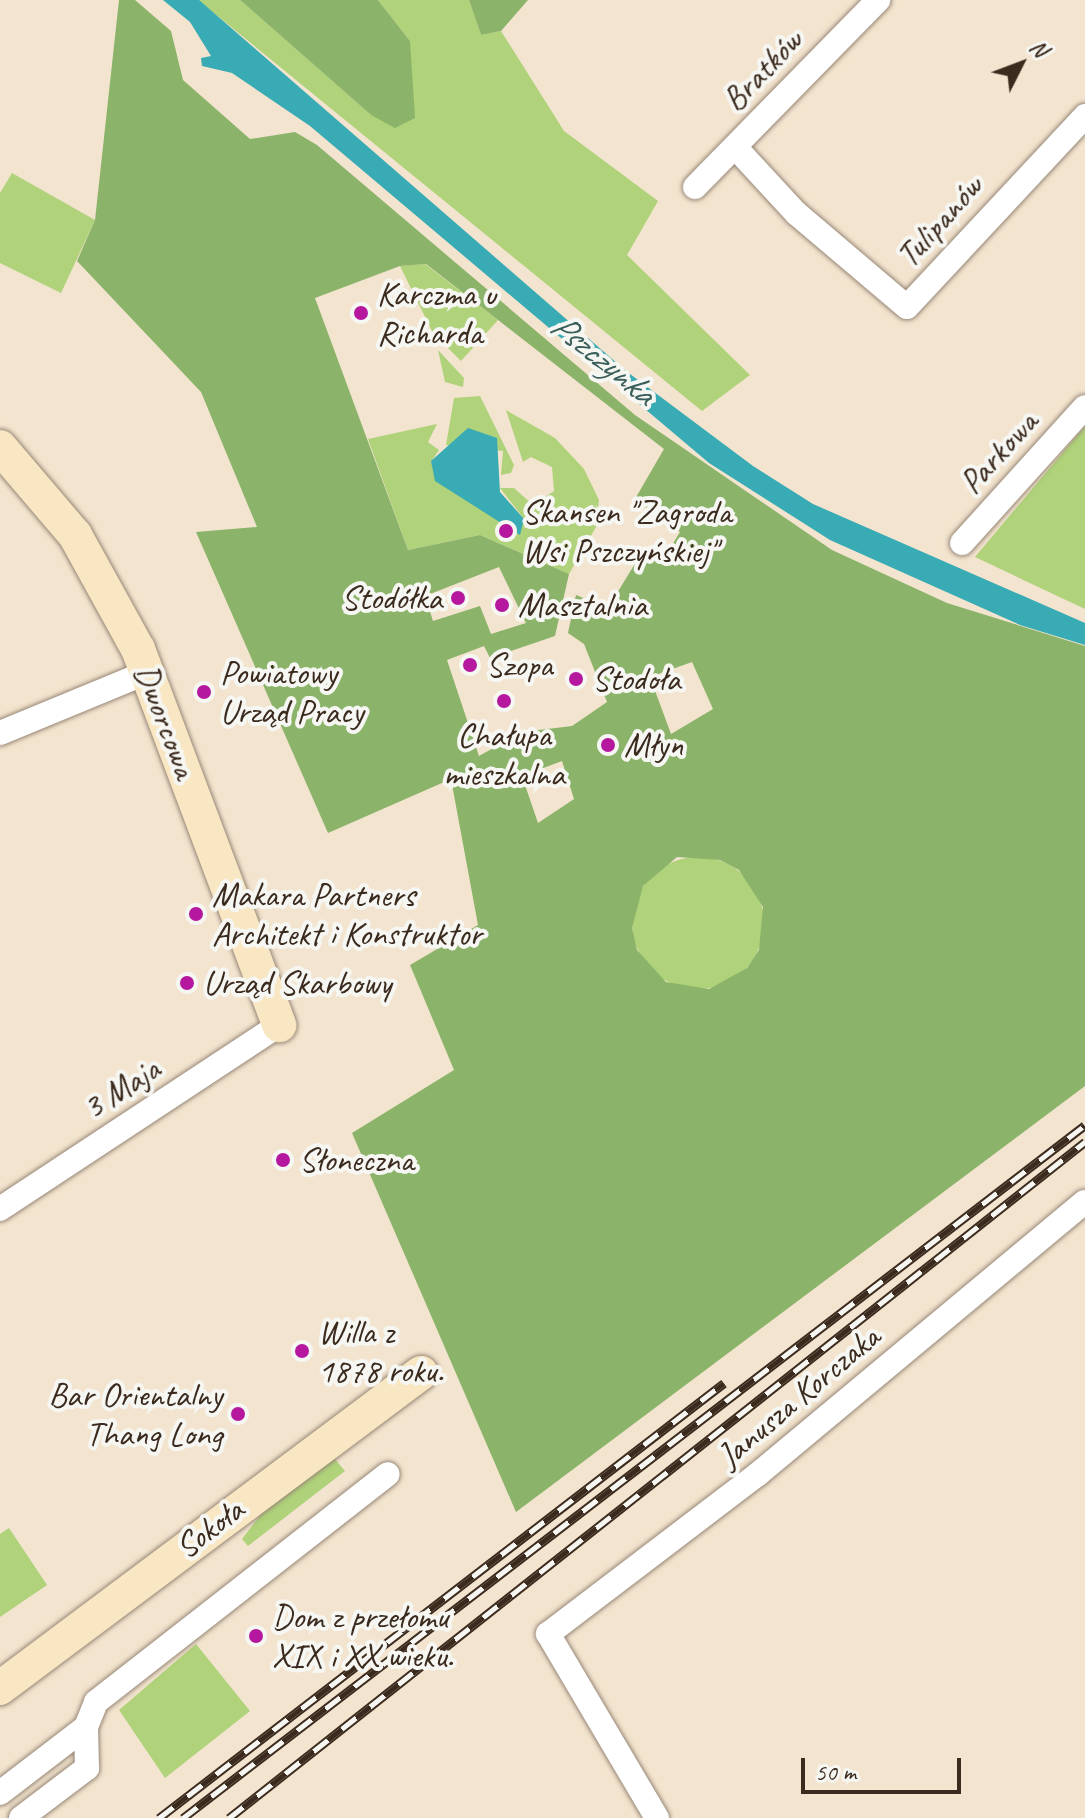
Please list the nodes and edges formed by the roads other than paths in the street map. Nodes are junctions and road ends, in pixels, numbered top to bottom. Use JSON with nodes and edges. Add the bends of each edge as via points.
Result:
{"nodes":[{"id":1,"x":878,"y":0,"type":"edge"},
{"id":2,"x":1085,"y":116,"type":"edge"},
{"id":3,"x":735,"y":147,"type":"junction"},
{"id":4,"x":695,"y":187,"type":"dead end"},
{"id":5,"x":1085,"y":407,"type":"edge"},
{"id":6,"x":0,"y":447,"type":"edge"},
{"id":7,"x":962,"y":543,"type":"dead end"},
{"id":8,"x":148,"y":672,"type":"junction"},
{"id":9,"x":0,"y":733,"type":"edge"},
{"id":10,"x":279,"y":1025,"type":"joint"},
{"id":11,"x":1085,"y":1202,"type":"edge"},
{"id":12,"x":0,"y":1209,"type":"edge"},
{"id":13,"x":421,"y":1373,"type":"dead end"},
{"id":14,"x":388,"y":1474,"type":"dead end"},
{"id":15,"x":0,"y":1688,"type":"edge"},
{"id":16,"x":86,"y":1727,"type":"junction"},
{"id":17,"x":0,"y":1793,"type":"edge"},
{"id":18,"x":21,"y":1818,"type":"edge"},
{"id":19,"x":657,"y":1818,"type":"edge"}],
"edges":[{"from":1,"to":3,"type":"street","name":"Bratków"},
{"from":2,"to":3,"type":"street","name":"Tulipanów","via":[[907,307],[796,213]]},
{"from":3,"to":4,"type":"street","name":"Bratków"},
{"from":5,"to":7,"type":"street","name":"Parkowa"},
{"from":6,"to":8,"type":"street","name":"Dworcowa","via":[[75,535]]},
{"from":8,"to":9,"type":"street"},
{"from":8,"to":10,"type":"street","name":"Dworcowa"},
{"from":10,"to":12,"type":"street","name":"3 Maja"},
{"from":11,"to":19,"type":"street","name":"Janusza Korczaka","via":[[758,1474],[548,1634]]},
{"from":13,"to":15,"type":"street","name":"Sokoła"},
{"from":14,"to":16,"type":"street","via":[[96,1702]]},
{"from":16,"to":17,"type":"street"},
{"from":16,"to":18,"type":"street","via":[[87,1768]]}]}
